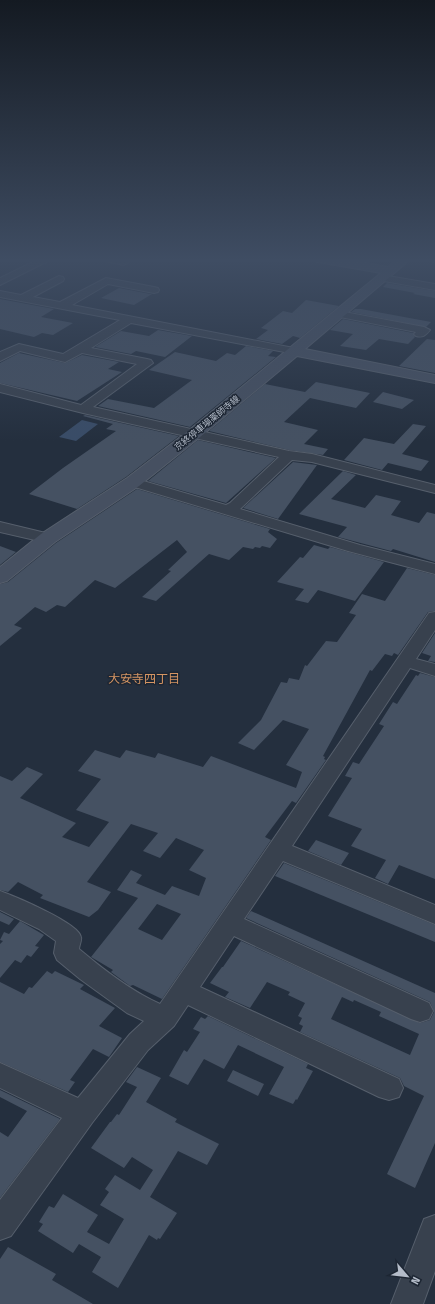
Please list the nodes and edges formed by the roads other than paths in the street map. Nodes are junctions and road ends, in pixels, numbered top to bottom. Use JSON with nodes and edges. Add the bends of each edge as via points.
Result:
{"nodes":[{"id":1,"x":129,"y":319,"type":"joint"},
{"id":2,"x":333,"y":319,"type":"edge"},
{"id":3,"x":365,"y":319,"type":"edge"},
{"id":4,"x":420,"y":334,"type":"dead end"},
{"id":5,"x":80,"y":349,"type":"junction"},
{"id":6,"x":295,"y":351,"type":"junction"},
{"id":7,"x":0,"y":357,"type":"edge"},
{"id":8,"x":435,"y":379,"type":"edge"},
{"id":9,"x":0,"y":388,"type":"edge"},
{"id":10,"x":83,"y":409,"type":"junction"},
{"id":11,"x":194,"y":434,"type":"junction"},
{"id":12,"x":290,"y":455,"type":"junction"},
{"id":13,"x":133,"y":482,"type":"junction"},
{"id":14,"x":434,"y":487,"type":"edge"},
{"id":15,"x":227,"y":510,"type":"junction"},
{"id":16,"x":0,"y":527,"type":"edge"},
{"id":17,"x":48,"y":538,"type":"junction"},
{"id":18,"x":435,"y":568,"type":"edge"},
{"id":19,"x":0,"y":577,"type":"edge"},
{"id":20,"x":435,"y":617,"type":"edge"},
{"id":21,"x":405,"y":661,"type":"junction"},
{"id":22,"x":435,"y":670,"type":"edge"},
{"id":23,"x":279,"y":850,"type":"junction"},
{"id":24,"x":0,"y":900,"type":"edge"},
{"id":25,"x":435,"y":915,"type":"edge"},
{"id":26,"x":229,"y":923,"type":"junction"},
{"id":27,"x":183,"y":991,"type":"junction"},
{"id":28,"x":420,"y":1011,"type":"dead end"},
{"id":29,"x":165,"y":1018,"type":"junction"},
{"id":30,"x":0,"y":1074,"type":"edge"},
{"id":31,"x":389,"y":1088,"type":"dead end"},
{"id":32,"x":82,"y":1114,"type":"junction"},
{"id":33,"x":0,"y":1225,"type":"edge"},
{"id":34,"x":435,"y":1230,"type":"edge"},
{"id":35,"x":430,"y":1260,"type":"edge"},
{"id":36,"x":407,"y":1304,"type":"edge"}],
"edges":[{"from":1,"to":5,"type":"street","via":[[114,331]]},
{"from":1,"to":6,"type":"street"},
{"from":2,"to":6,"type":"main road","name":"京終停車場薬師寺線"},
{"from":3,"to":4,"type":"street","via":[[424,330]]},
{"from":5,"to":7,"type":"street","via":[[65,358],[19,347]]},
{"from":5,"to":10,"type":"street","via":[[147,363]]},
{"from":6,"to":8,"type":"main road"},
{"from":6,"to":11,"type":"main road","name":"京終停車場薬師寺線"},
{"from":9,"to":10,"type":"street"},
{"from":10,"to":11,"type":"street"},
{"from":11,"to":12,"type":"street"},
{"from":11,"to":13,"type":"main road","name":"京終停車場薬師寺線"},
{"from":12,"to":14,"type":"street"},
{"from":12,"to":15,"type":"street","via":[[235,506]]},
{"from":13,"to":15,"type":"street"},
{"from":13,"to":17,"type":"main road","name":"京終停車場薬師寺線"},
{"from":15,"to":18,"type":"street","via":[[354,548]]},
{"from":16,"to":17,"type":"street"},
{"from":17,"to":19,"type":"main road","name":"京終停車場薬師寺線"},
{"from":20,"to":21,"type":"street"},
{"from":21,"to":22,"type":"street"},
{"from":21,"to":23,"type":"street"},
{"from":23,"to":25,"type":"street"},
{"from":23,"to":26,"type":"street"},
{"from":24,"to":29,"type":"street","via":[[47,922],[69,937],[66,953],[136,1005]]},
{"from":26,"to":27,"type":"street"},
{"from":26,"to":28,"type":"street"},
{"from":27,"to":29,"type":"street"},
{"from":27,"to":31,"type":"street"},
{"from":29,"to":32,"type":"street","via":[[139,1042]]},
{"from":30,"to":32,"type":"street"},
{"from":32,"to":33,"type":"street"},
{"from":34,"to":35,"type":"street"},
{"from":35,"to":36,"type":"street"}]}
